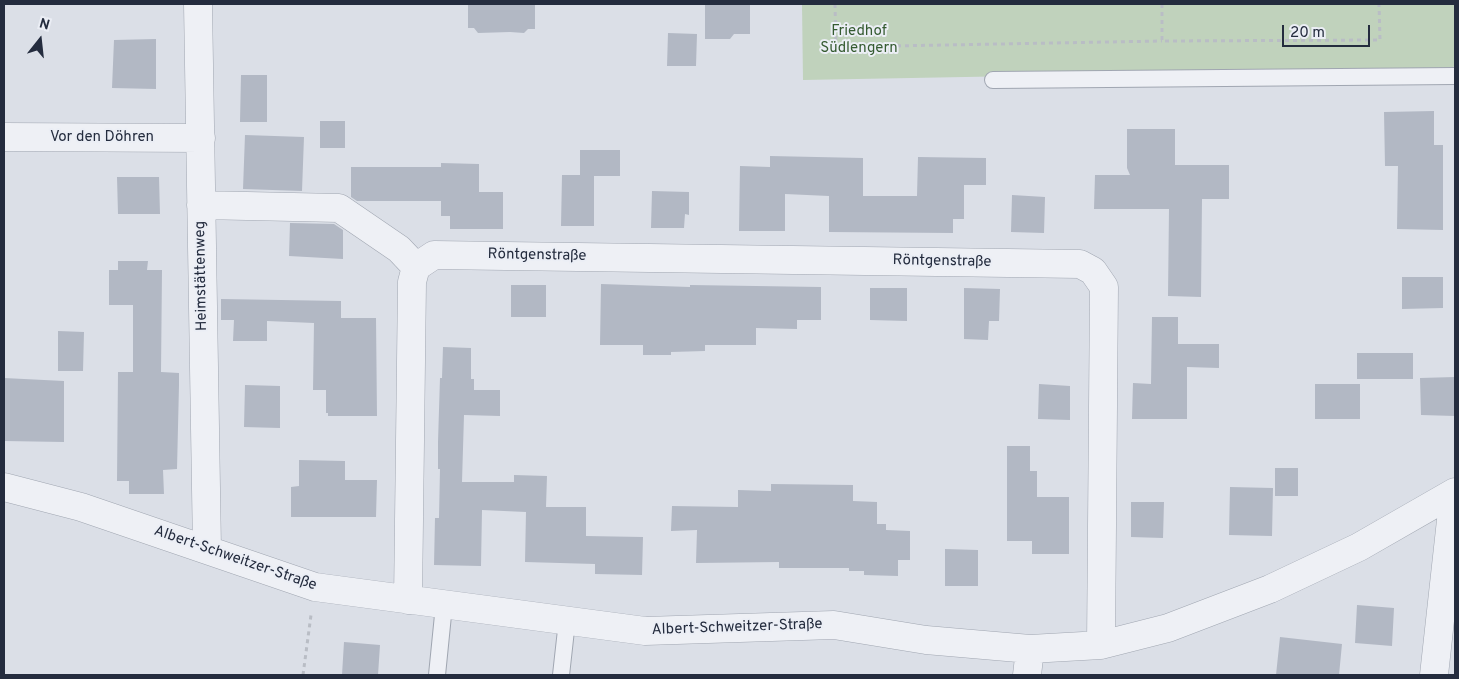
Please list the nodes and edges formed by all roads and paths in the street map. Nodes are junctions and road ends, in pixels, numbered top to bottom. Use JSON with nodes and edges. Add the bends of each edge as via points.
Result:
{"nodes":[{"id":1,"x":198,"y":4,"type":"edge"},
{"id":2,"x":835,"y":4,"type":"edge"},
{"id":3,"x":1162,"y":4,"type":"edge"},
{"id":4,"x":1379,"y":4,"type":"edge"},
{"id":5,"x":1162,"y":41,"type":"junction"},
{"id":6,"x":1455,"y":76,"type":"edge"},
{"id":7,"x":993,"y":80,"type":"dead end"},
{"id":8,"x":4,"y":137,"type":"edge"},
{"id":9,"x":201,"y":138,"type":"junction"},
{"id":10,"x":201,"y":205,"type":"junction"},
{"id":11,"x":416,"y":267,"type":"junction"},
{"id":12,"x":4,"y":486,"type":"edge"},
{"id":13,"x":1454,"y":493,"type":"edge"},
{"id":14,"x":207,"y":549,"type":"junction"},
{"id":15,"x":315,"y":587,"type":"junction"},
{"id":16,"x":408,"y":600,"type":"junction"},
{"id":17,"x":444,"y":605,"type":"junction"},
{"id":18,"x":567,"y":621,"type":"junction"},
{"id":19,"x":1101,"y":645,"type":"junction"},
{"id":20,"x":1030,"y":649,"type":"junction"},
{"id":21,"x":303,"y":675,"type":"edge"},
{"id":22,"x":437,"y":675,"type":"edge"},
{"id":23,"x":561,"y":675,"type":"edge"},
{"id":24,"x":1027,"y":675,"type":"edge"},
{"id":25,"x":1434,"y":675,"type":"edge"}],
"edges":[{"from":1,"to":9,"type":"street","name":"Heimstättenweg"},
{"from":2,"to":5,"type":"path","via":[[836,47]]},
{"from":3,"to":5,"type":"path"},
{"from":4,"to":5,"type":"path","via":[[1380,40]]},
{"from":6,"to":7,"type":"lane"},
{"from":8,"to":9,"type":"street","name":"Vor den Döhren"},
{"from":9,"to":10,"type":"street","name":"Heimstättenweg"},
{"from":10,"to":11,"type":"street","via":[[339,208],[399,249]]},
{"from":10,"to":14,"type":"street","name":"Heimstättenweg"},
{"from":11,"to":16,"type":"street","via":[[412,282]]},
{"from":11,"to":19,"type":"street","name":"Röntgenstraße","via":[[434,255],[1080,264],[1093,271],[1104,286]]},
{"from":12,"to":14,"type":"street","name":"Albert-Schweitzer-Straße","via":[[81,507]]},
{"from":13,"to":19,"type":"street","name":"Albert-Schweitzer-Straße","via":[[1360,547],[1270,589],[1168,628]]},
{"from":13,"to":25,"type":"street"},
{"from":14,"to":15,"type":"street","name":"Albert-Schweitzer-Straße"},
{"from":15,"to":16,"type":"street","name":"Albert-Schweitzer-Straße"},
{"from":15,"to":21,"type":"path"},
{"from":16,"to":17,"type":"street","name":"Albert-Schweitzer-Straße"},
{"from":17,"to":18,"type":"street","name":"Albert-Schweitzer-Straße"},
{"from":17,"to":22,"type":"lane"},
{"from":18,"to":20,"type":"street","name":"Albert-Schweitzer-Straße","via":[[645,631],[834,625],[926,640]]},
{"from":18,"to":23,"type":"lane"},
{"from":19,"to":20,"type":"street","name":"Albert-Schweitzer-Straße"},
{"from":20,"to":24,"type":"street"}]}
